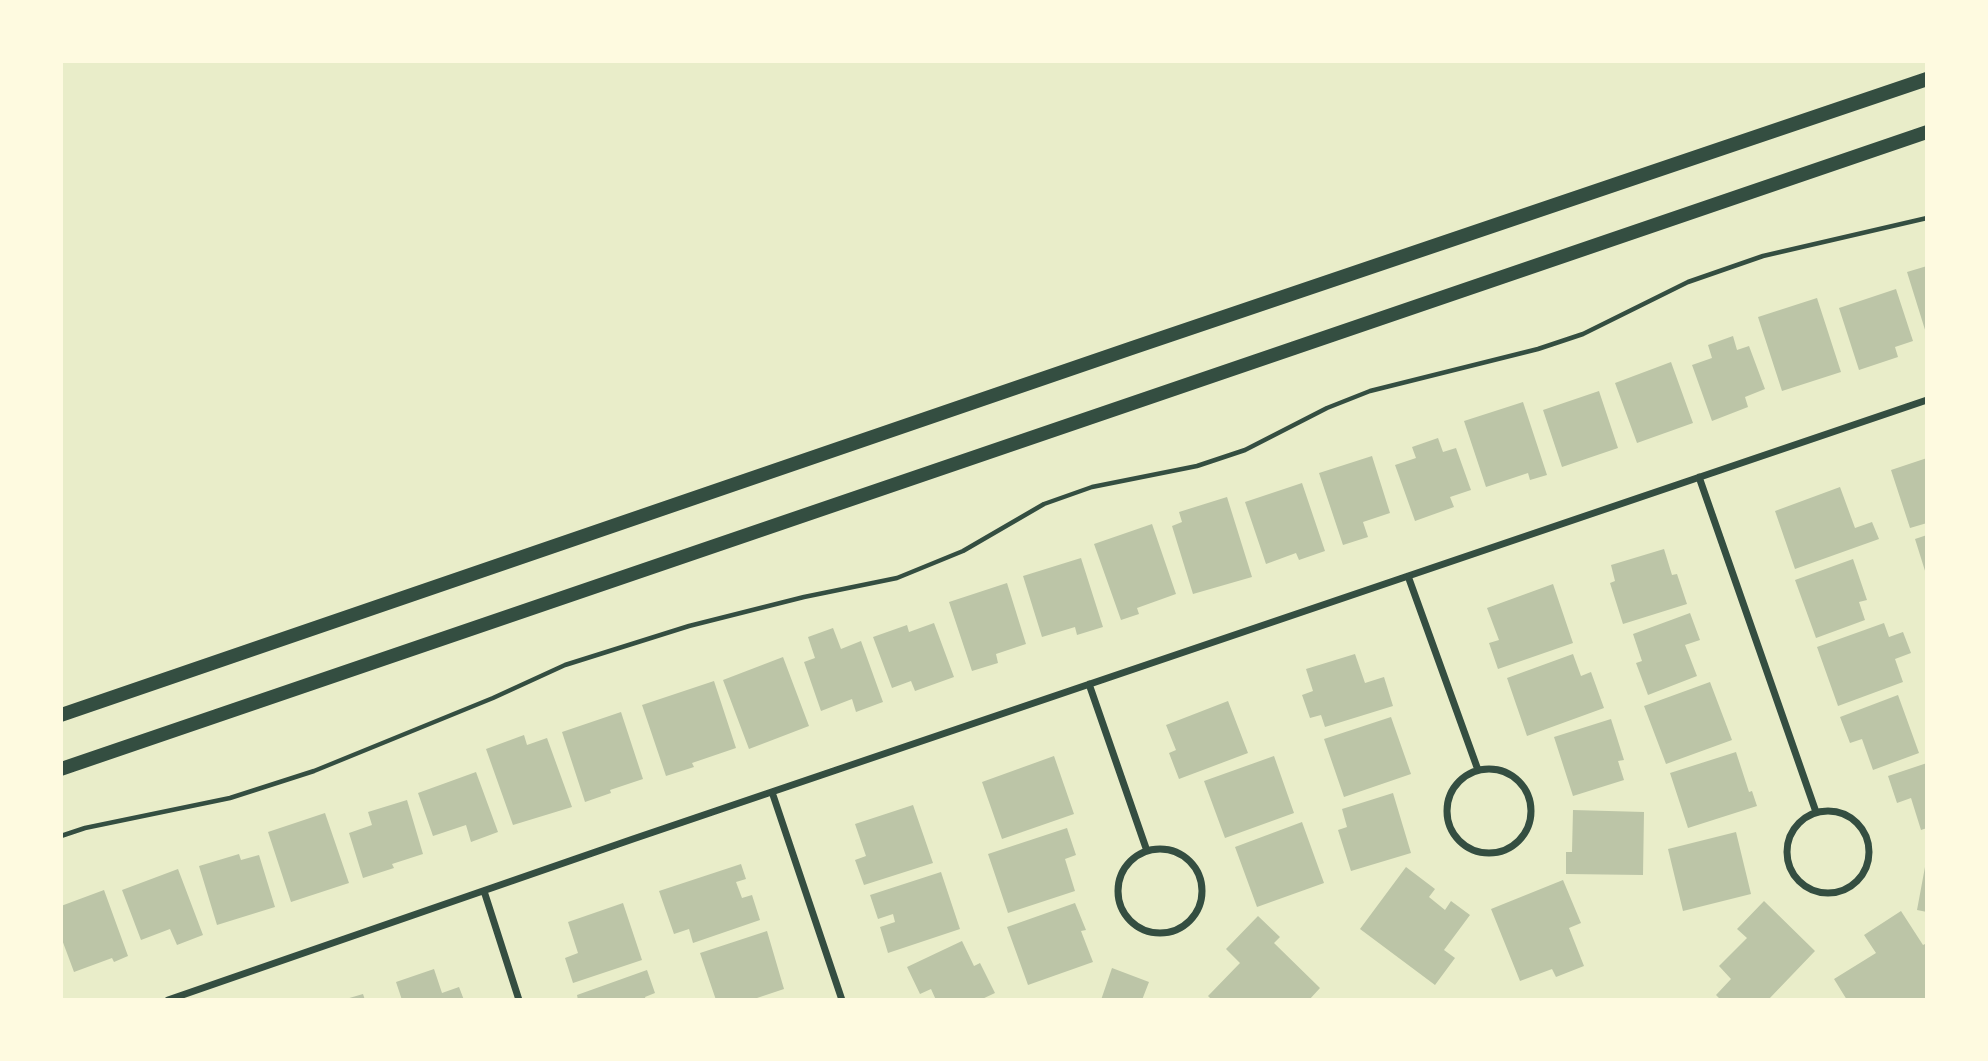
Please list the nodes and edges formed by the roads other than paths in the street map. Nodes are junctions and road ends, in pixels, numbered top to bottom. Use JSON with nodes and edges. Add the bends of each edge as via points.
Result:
{"nodes":[{"id":1,"x":1927,"y":79,"type":"edge"},
{"id":2,"x":1927,"y":132,"type":"edge"},
{"id":3,"x":1927,"y":400,"type":"edge"},
{"id":4,"x":1699,"y":477,"type":"junction"},
{"id":5,"x":1408,"y":576,"type":"junction"},
{"id":6,"x":1089,"y":684,"type":"junction"},
{"id":7,"x":61,"y":715,"type":"edge"},
{"id":8,"x":61,"y":769,"type":"edge"},
{"id":9,"x":1478,"y":770,"type":"junction"},
{"id":10,"x":772,"y":792,"type":"junction"},
{"id":11,"x":1816,"y":812,"type":"junction"},
{"id":12,"x":1147,"y":851,"type":"junction"},
{"id":13,"x":484,"y":891,"type":"junction"},
{"id":14,"x":168,"y":1000,"type":"edge"},
{"id":15,"x":519,"y":1000,"type":"edge"},
{"id":16,"x":842,"y":1000,"type":"edge"}],
"edges":[{"from":1,"to":7,"type":"main road"},
{"from":2,"to":8,"type":"main road"},
{"from":3,"to":4,"type":"street"},
{"from":4,"to":5,"type":"street"},
{"from":4,"to":11,"type":"street"},
{"from":5,"to":6,"type":"street"},
{"from":5,"to":9,"type":"street"},
{"from":6,"to":10,"type":"street"},
{"from":6,"to":12,"type":"street"},
{"from":9,"to":9,"type":"street","via":[[1492,769],[1518,781],[1530,806],[1524,834],[1514,844],[1488,853],[1463,844],[1448,822],[1449,795],[1466,775]]},
{"from":10,"to":13,"type":"street"},
{"from":10,"to":16,"type":"street"},
{"from":11,"to":11,"type":"street","via":[[1845,814],[1866,834],[1869,862],[1853,886],[1840,892],[1814,891],[1794,876],[1788,864],[1789,838],[1805,817]]},
{"from":12,"to":12,"type":"street","via":[[1162,849],[1188,859],[1202,885],[1196,913],[1174,931],[1159,933],[1135,924],[1120,903],[1121,877],[1136,856]]},
{"from":13,"to":14,"type":"street"},
{"from":13,"to":15,"type":"street"}]}
